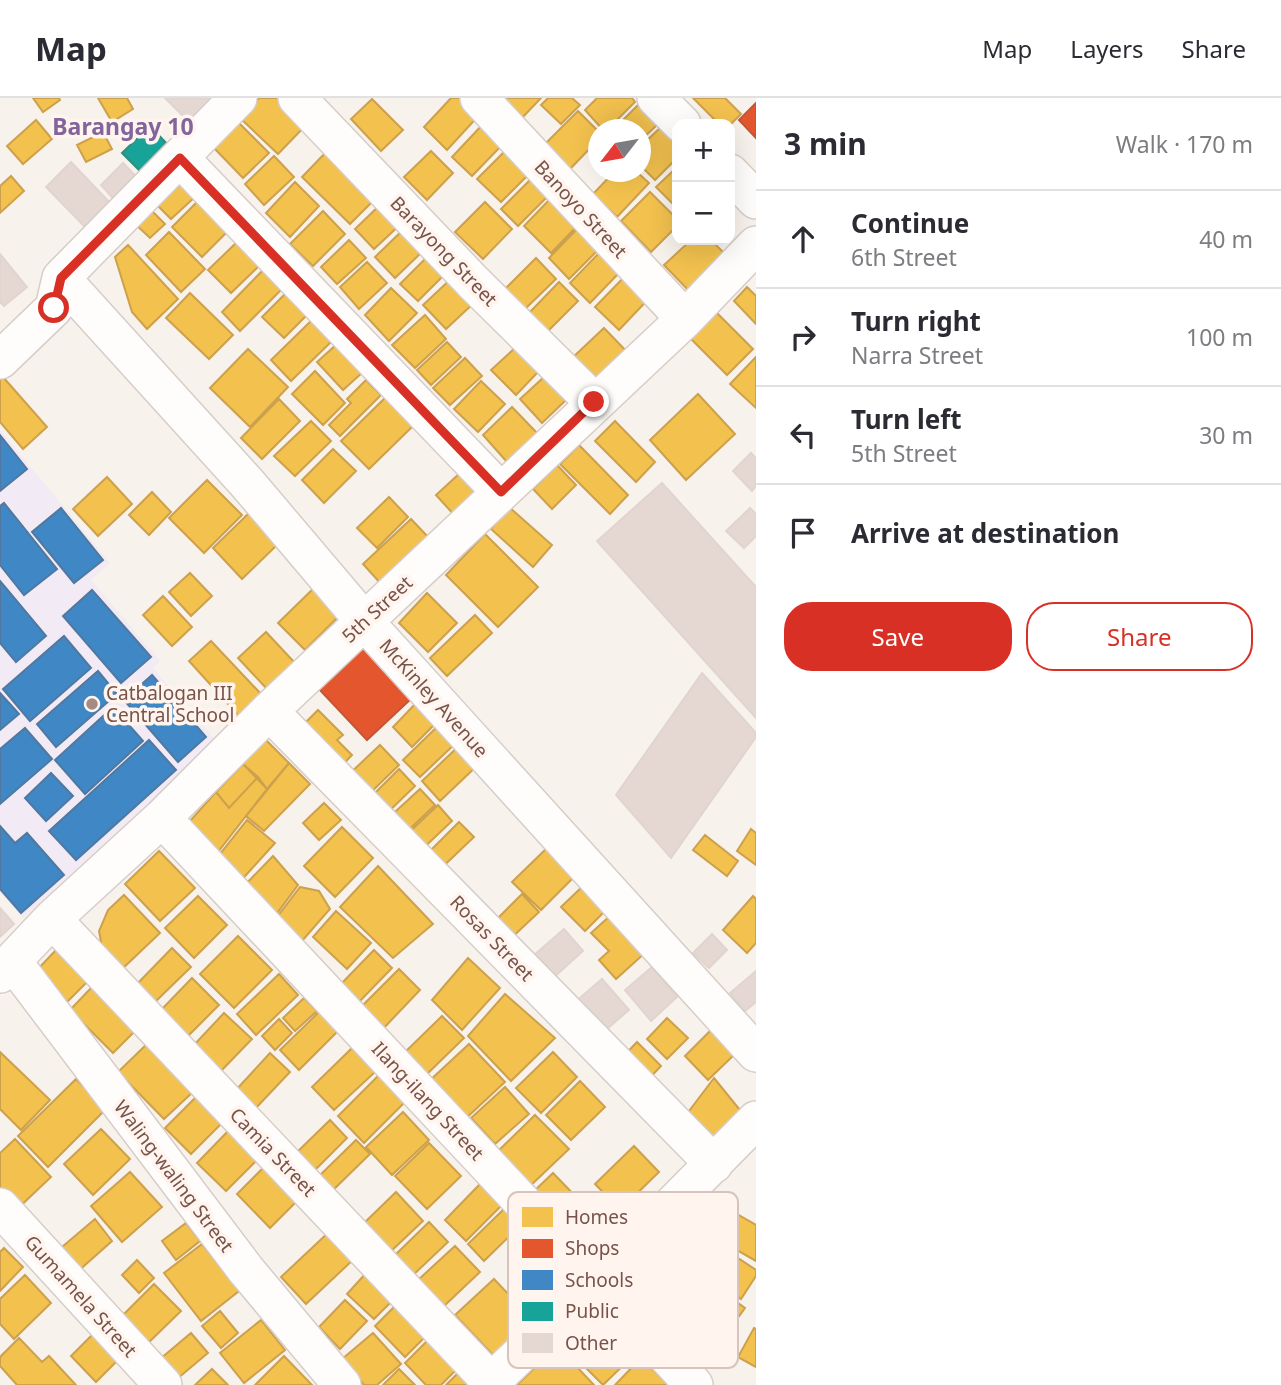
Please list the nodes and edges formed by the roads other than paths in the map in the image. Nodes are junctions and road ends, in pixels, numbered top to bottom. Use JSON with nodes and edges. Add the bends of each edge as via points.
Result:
{"nodes":[{"id":1,"x":238,"y":98,"type":"edge"},
{"id":2,"x":297,"y":98,"type":"edge"},
{"id":3,"x":479,"y":98,"type":"edge"},
{"id":4,"x":656,"y":98,"type":"edge"},
{"id":5,"x":677,"y":119,"type":"edge"},
{"id":6,"x":180,"y":158,"type":"junction"},
{"id":7,"x":735,"y":178,"type":"edge"},
{"id":8,"x":756,"y":200,"type":"edge"},
{"id":9,"x":756,"y":245,"type":"edge"},
{"id":10,"x":61,"y":278,"type":"junction"},
{"id":11,"x":685,"y":319,"type":"junction"},
{"id":12,"x":0,"y":360,"type":"edge"},
{"id":13,"x":594,"y":402,"type":"junction"},
{"id":14,"x":501,"y":492,"type":"junction"},
{"id":15,"x":364,"y":621,"type":"junction"},
{"id":16,"x":269,"y":711,"type":"junction"},
{"id":17,"x":162,"y":818,"type":"junction"},
{"id":18,"x":52,"y":919,"type":"junction"},
{"id":19,"x":6,"y":968,"type":"edge"},
{"id":20,"x":756,"y":1053,"type":"edge"},
{"id":21,"x":756,"y":1120,"type":"edge"},
{"id":22,"x":714,"y":1164,"type":"junction"},
{"id":23,"x":513,"y":1192,"type":"edge"},
{"id":24,"x":686,"y":1192,"type":"edge"},
{"id":25,"x":0,"y":1207,"type":"edge"},
{"id":26,"x":508,"y":1367,"type":"edge"},
{"id":27,"x":678,"y":1368,"type":"edge"},
{"id":28,"x":491,"y":1384,"type":"edge"},
{"id":29,"x":163,"y":1385,"type":"edge"},
{"id":30,"x":342,"y":1385,"type":"edge"},
{"id":31,"x":694,"y":1385,"type":"edge"}],
"edges":[{"from":1,"to":6,"type":"street"},
{"from":2,"to":13,"type":"street","name":"Barayong Street"},
{"from":3,"to":11,"type":"street","name":"Banoyo Street"},
{"from":4,"to":5,"type":"street"},
{"from":6,"to":10,"type":"street"},
{"from":6,"to":14,"type":"street"},
{"from":7,"to":8,"type":"street"},
{"from":9,"to":11,"type":"street","name":"5th Street"},
{"from":10,"to":12,"type":"street","via":[[54,308]]},
{"from":10,"to":15,"type":"street","name":"McKinley Avenue"},
{"from":11,"to":13,"type":"street","name":"5th Street"},
{"from":13,"to":14,"type":"street","name":"5th Street"},
{"from":14,"to":15,"type":"street","name":"5th Street"},
{"from":15,"to":16,"type":"street","name":"5th Street"},
{"from":15,"to":20,"type":"street","name":"McKinley Avenue"},
{"from":16,"to":17,"type":"street","name":"5th Street"},
{"from":16,"to":22,"type":"street","name":"Rosas Street"},
{"from":17,"to":18,"type":"street","name":"5th Street"},
{"from":17,"to":23,"type":"street","name":"Ilang-ilang Street"},
{"from":18,"to":19,"type":"street","name":"5th Street"},
{"from":18,"to":28,"type":"street","name":"Camia Street"},
{"from":19,"to":30,"type":"street","name":"Waling-waling Street"},
{"from":21,"to":22,"type":"street"},
{"from":22,"to":24,"type":"street"},
{"from":25,"to":29,"type":"street","name":"Gumamela Street"},
{"from":26,"to":28,"type":"street"},
{"from":27,"to":31,"type":"street","name":"Ilang-ilang Street"}]}
